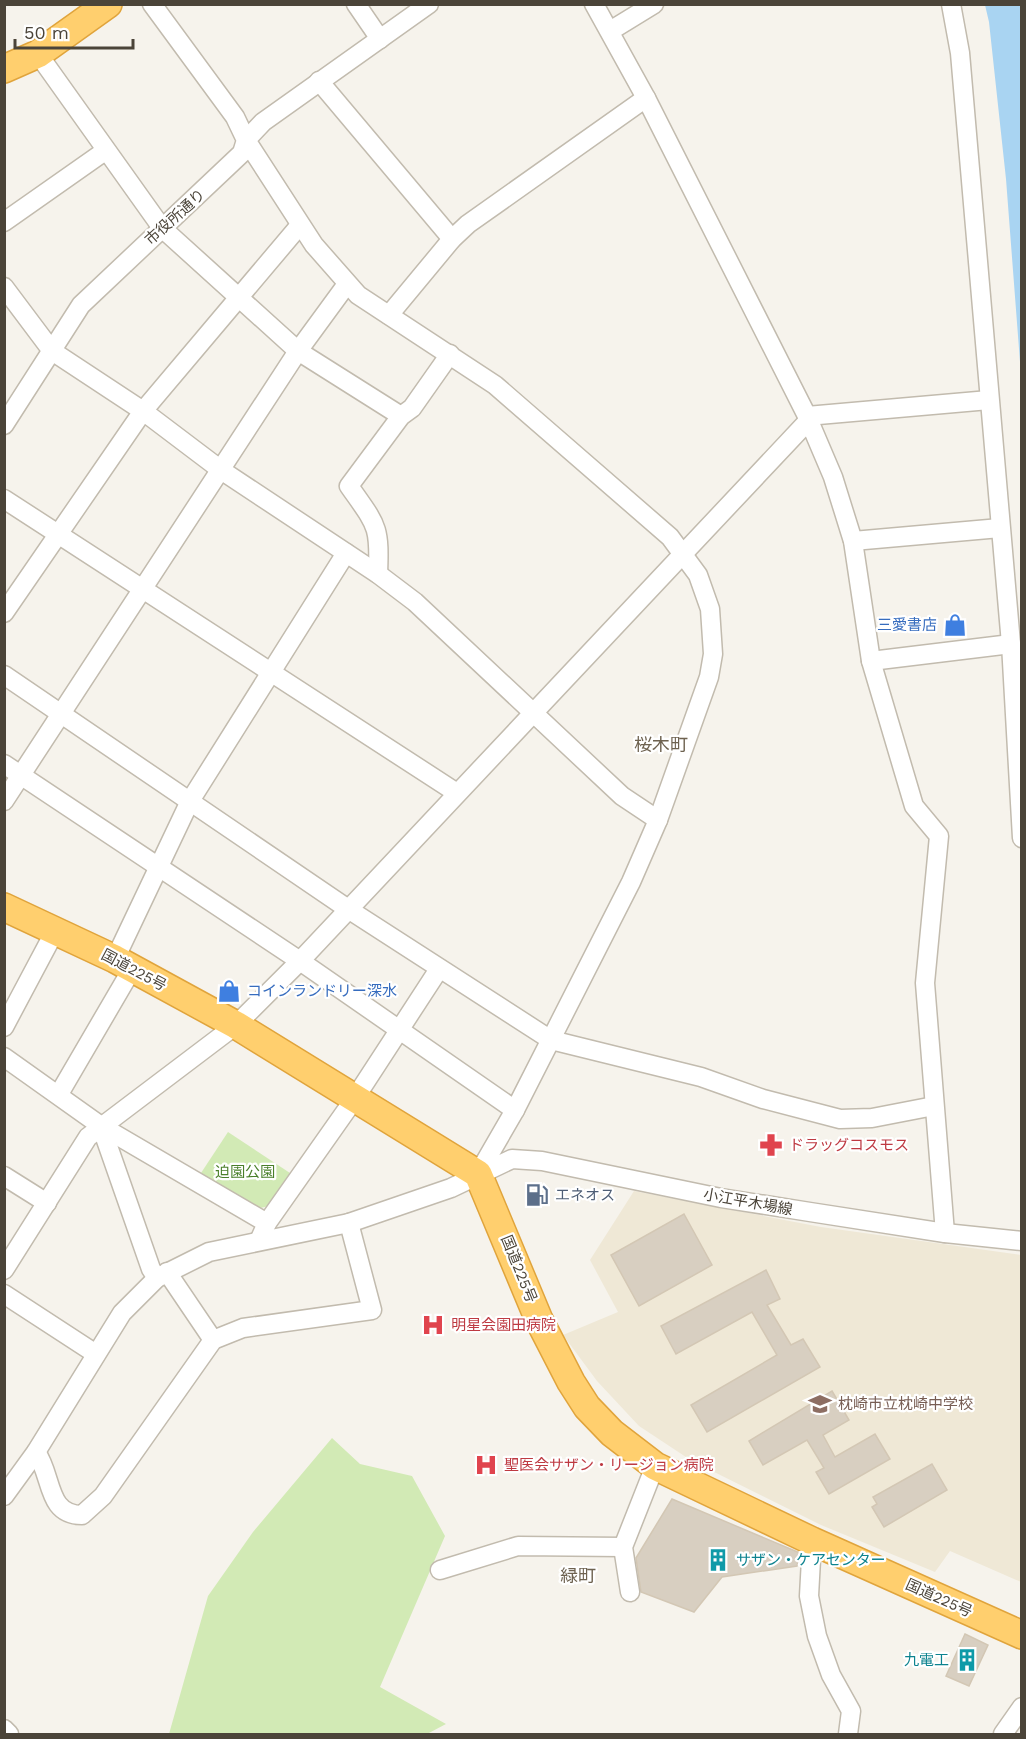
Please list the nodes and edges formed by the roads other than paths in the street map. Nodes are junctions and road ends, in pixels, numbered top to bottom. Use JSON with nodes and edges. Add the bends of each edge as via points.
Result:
{"nodes":[{"id":1,"x":108,"y":4,"type":"edge"},
{"id":2,"x":152,"y":4,"type":"edge"},
{"id":3,"x":356,"y":4,"type":"edge"},
{"id":4,"x":429,"y":4,"type":"edge"},
{"id":5,"x":594,"y":4,"type":"edge"},
{"id":6,"x":654,"y":4,"type":"edge"},
{"id":7,"x":951,"y":4,"type":"edge"},
{"id":8,"x":610,"y":31,"type":"junction"},
{"id":9,"x":380,"y":39,"type":"junction"},
{"id":10,"x":38,"y":54,"type":"junction"},
{"id":11,"x":4,"y":69,"type":"edge"},
{"id":12,"x":319,"y":81,"type":"junction"},
{"id":13,"x":646,"y":98,"type":"junction"},
{"id":14,"x":246,"y":140,"type":"junction"},
{"id":15,"x":105,"y":152,"type":"junction"},
{"id":16,"x":4,"y":222,"type":"edge"},
{"id":17,"x":300,"y":225,"type":"junction"},
{"id":18,"x":162,"y":228,"type":"junction"},
{"id":19,"x":452,"y":239,"type":"junction"},
{"id":20,"x":346,"y":284,"type":"junction"},
{"id":21,"x":4,"y":287,"type":"edge"},
{"id":22,"x":239,"y":296,"type":"junction"},
{"id":23,"x":389,"y":315,"type":"junction"},
{"id":24,"x":52,"y":351,"type":"junction"},
{"id":25,"x":298,"y":351,"type":"junction"},
{"id":26,"x":450,"y":354,"type":"junction"},
{"id":27,"x":989,"y":400,"type":"junction"},
{"id":28,"x":143,"y":411,"type":"junction"},
{"id":29,"x":401,"y":416,"type":"junction"},
{"id":30,"x":808,"y":418,"type":"junction"},
{"id":31,"x":5,"y":421,"type":"edge"},
{"id":32,"x":221,"y":470,"type":"junction"},
{"id":33,"x":4,"y":499,"type":"edge"},
{"id":34,"x":1000,"y":528,"type":"junction"},
{"id":35,"x":59,"y":536,"type":"junction"},
{"id":36,"x":853,"y":541,"type":"junction"},
{"id":37,"x":346,"y":554,"type":"junction"},
{"id":38,"x":684,"y":554,"type":"junction"},
{"id":39,"x":378,"y":574,"type":"junction"},
{"id":40,"x":143,"y":589,"type":"junction"},
{"id":41,"x":4,"y":613,"type":"edge"},
{"id":42,"x":1011,"y":644,"type":"junction"},
{"id":43,"x":871,"y":661,"type":"junction"},
{"id":44,"x":268,"y":673,"type":"junction"},
{"id":45,"x":4,"y":675,"type":"edge"},
{"id":46,"x":63,"y":713,"type":"junction"},
{"id":47,"x":534,"y":713,"type":"junction"},
{"id":48,"x":4,"y":764,"type":"edge"},
{"id":49,"x":22,"y":775,"type":"junction"},
{"id":50,"x":457,"y":793,"type":"junction"},
{"id":51,"x":4,"y":801,"type":"edge"},
{"id":52,"x":190,"y":801,"type":"junction"},
{"id":53,"x":658,"y":820,"type":"junction"},
{"id":54,"x":1022,"y":838,"type":"edge"},
{"id":55,"x":159,"y":868,"type":"junction"},
{"id":56,"x":4,"y":907,"type":"edge"},
{"id":57,"x":348,"y":909,"type":"junction"},
{"id":58,"x":55,"y":931,"type":"junction"},
{"id":59,"x":300,"y":961,"type":"junction"},
{"id":60,"x":124,"y":964,"type":"junction"},
{"id":61,"x":439,"y":969,"type":"junction"},
{"id":62,"x":236,"y":1025,"type":"junction"},
{"id":63,"x":4,"y":1027,"type":"edge"},
{"id":64,"x":400,"y":1029,"type":"junction"},
{"id":65,"x":551,"y":1040,"type":"junction"},
{"id":66,"x":4,"y":1057,"type":"edge"},
{"id":67,"x":59,"y":1094,"type":"junction"},
{"id":68,"x":355,"y":1098,"type":"junction"},
{"id":69,"x":934,"y":1106,"type":"junction"},
{"id":70,"x":515,"y":1110,"type":"junction"},
{"id":71,"x":101,"y":1126,"type":"junction"},
{"id":72,"x":478,"y":1174,"type":"junction"},
{"id":73,"x":4,"y":1176,"type":"edge"},
{"id":74,"x":47,"y":1203,"type":"junction"},
{"id":75,"x":267,"y":1223,"type":"junction"},
{"id":76,"x":349,"y":1223,"type":"junction"},
{"id":77,"x":945,"y":1233,"type":"junction"},
{"id":78,"x":259,"y":1241,"type":"junction"},
{"id":79,"x":1022,"y":1241,"type":"edge"},
{"id":80,"x":4,"y":1270,"type":"edge"},
{"id":81,"x":162,"y":1275,"type":"junction"},
{"id":82,"x":4,"y":1294,"type":"edge"},
{"id":83,"x":213,"y":1340,"type":"junction"},
{"id":84,"x":96,"y":1354,"type":"junction"},
{"id":85,"x":36,"y":1452,"type":"junction"},
{"id":86,"x":655,"y":1466,"type":"junction"},
{"id":87,"x":4,"y":1496,"type":"edge"},
{"id":88,"x":812,"y":1541,"type":"junction"},
{"id":89,"x":623,"y":1547,"type":"junction"},
{"id":90,"x":440,"y":1570,"type":"dead end"},
{"id":91,"x":630,"y":1592,"type":"dead end"},
{"id":92,"x":1022,"y":1635,"type":"edge"},
{"id":93,"x":1022,"y":1707,"type":"edge"},
{"id":94,"x":4,"y":1729,"type":"edge"},
{"id":95,"x":9,"y":1734,"type":"edge"},
{"id":96,"x":848,"y":1734,"type":"edge"},
{"id":97,"x":1003,"y":1734,"type":"edge"}],
"edges":[{"from":1,"to":10,"type":"highway"},
{"from":2,"to":14,"type":"street","via":[[234,117]]},
{"from":3,"to":9,"type":"street"},
{"from":4,"to":9,"type":"street","name":"市役所通り"},
{"from":5,"to":8,"type":"street"},
{"from":6,"to":8,"type":"street"},
{"from":7,"to":27,"type":"street","via":[[960,53]]},
{"from":8,"to":13,"type":"street"},
{"from":9,"to":12,"type":"street","name":"市役所通り"},
{"from":10,"to":11,"type":"highway"},
{"from":10,"to":15,"type":"street"},
{"from":12,"to":14,"type":"street","name":"市役所通り","via":[[258,126]]},
{"from":12,"to":19,"type":"street"},
{"from":13,"to":19,"type":"street"},
{"from":13,"to":30,"type":"street"},
{"from":14,"to":17,"type":"street"},
{"from":14,"to":18,"type":"street","name":"市役所通り","via":[[234,163]]},
{"from":15,"to":16,"type":"street"},
{"from":15,"to":18,"type":"street"},
{"from":17,"to":20,"type":"street"},
{"from":17,"to":22,"type":"street"},
{"from":18,"to":22,"type":"street"},
{"from":18,"to":24,"type":"street","name":"市役所通り","via":[[97,287]]},
{"from":19,"to":23,"type":"street"},
{"from":20,"to":23,"type":"street"},
{"from":20,"to":25,"type":"street"},
{"from":21,"to":24,"type":"street"},
{"from":22,"to":25,"type":"street"},
{"from":22,"to":28,"type":"street"},
{"from":23,"to":26,"type":"street"},
{"from":24,"to":28,"type":"street"},
{"from":24,"to":31,"type":"street","name":"市役所通り"},
{"from":25,"to":29,"type":"street"},
{"from":25,"to":32,"type":"street"},
{"from":26,"to":29,"type":"street","via":[[412,408]]},
{"from":26,"to":38,"type":"street","via":[[495,385],[670,537]]},
{"from":27,"to":30,"type":"street"},
{"from":27,"to":34,"type":"street"},
{"from":28,"to":32,"type":"street"},
{"from":28,"to":35,"type":"street"},
{"from":29,"to":39,"type":"street","via":[[349,486],[376,524]]},
{"from":30,"to":36,"type":"street","via":[[833,477]]},
{"from":30,"to":38,"type":"street"},
{"from":32,"to":37,"type":"street"},
{"from":32,"to":40,"type":"street"},
{"from":33,"to":35,"type":"street"},
{"from":34,"to":36,"type":"street"},
{"from":34,"to":42,"type":"street"},
{"from":35,"to":40,"type":"street"},
{"from":35,"to":41,"type":"street"},
{"from":36,"to":43,"type":"street"},
{"from":37,"to":39,"type":"street"},
{"from":37,"to":44,"type":"street"},
{"from":38,"to":47,"type":"street"},
{"from":38,"to":53,"type":"street","via":[[698,575],[710,609],[713,654],[709,677]]},
{"from":39,"to":47,"type":"street","via":[[415,602]]},
{"from":40,"to":44,"type":"street"},
{"from":40,"to":46,"type":"street"},
{"from":42,"to":43,"type":"street"},
{"from":42,"to":54,"type":"street"},
{"from":43,"to":69,"type":"street","via":[[914,806],[939,836],[926,983]]},
{"from":44,"to":50,"type":"street"},
{"from":44,"to":52,"type":"street"},
{"from":45,"to":46,"type":"street"},
{"from":46,"to":49,"type":"street"},
{"from":46,"to":52,"type":"street"},
{"from":47,"to":50,"type":"street"},
{"from":47,"to":53,"type":"street","via":[[622,796]]},
{"from":48,"to":49,"type":"street"},
{"from":49,"to":51,"type":"street"},
{"from":49,"to":55,"type":"street"},
{"from":50,"to":57,"type":"street"},
{"from":52,"to":55,"type":"street"},
{"from":52,"to":57,"type":"street"},
{"from":53,"to":65,"type":"street"},
{"from":55,"to":59,"type":"street"},
{"from":55,"to":60,"type":"street"},
{"from":56,"to":58,"type":"highway","name":"国道225号"},
{"from":57,"to":59,"type":"street"},
{"from":57,"to":61,"type":"street"},
{"from":58,"to":60,"type":"highway","name":"国道225号"},
{"from":58,"to":63,"type":"street"},
{"from":59,"to":62,"type":"street"},
{"from":59,"to":64,"type":"street"},
{"from":60,"to":62,"type":"highway","name":"国道225号"},
{"from":60,"to":67,"type":"street"},
{"from":61,"to":64,"type":"street"},
{"from":61,"to":65,"type":"street"},
{"from":62,"to":68,"type":"highway","name":"国道225号"},
{"from":62,"to":71,"type":"street"},
{"from":64,"to":68,"type":"street"},
{"from":64,"to":70,"type":"street"},
{"from":65,"to":69,"type":"street","via":[[701,1077],[763,1099],[840,1119],[872,1118]]},
{"from":65,"to":70,"type":"street"},
{"from":66,"to":67,"type":"street"},
{"from":67,"to":71,"type":"street"},
{"from":68,"to":72,"type":"highway","name":"国道225号"},
{"from":68,"to":75,"type":"street"},
{"from":69,"to":77,"type":"street"},
{"from":70,"to":72,"type":"street"},
{"from":71,"to":74,"type":"street","via":[[88,1137]]},
{"from":71,"to":75,"type":"street"},
{"from":71,"to":81,"type":"street","via":[[151,1269]]},
{"from":72,"to":76,"type":"street","name":"小江平木場線","via":[[451,1188]]},
{"from":72,"to":77,"type":"street","name":"小江平木場線","via":[[512,1159],[542,1161],[721,1198]]},
{"from":72,"to":86,"type":"highway","name":"国道225号","via":[[539,1320],[571,1382],[587,1407],[612,1433]]},
{"from":73,"to":74,"type":"street"},
{"from":74,"to":80,"type":"street"},
{"from":75,"to":78,"type":"street"},
{"from":76,"to":78,"type":"street","name":"小江平木場線"},
{"from":76,"to":83,"type":"street","via":[[372,1310],[243,1328]]},
{"from":77,"to":79,"type":"street","name":"小江平木場線"},
{"from":78,"to":81,"type":"street","name":"小江平木場線","via":[[209,1252]]},
{"from":81,"to":83,"type":"street"},
{"from":81,"to":84,"type":"street","name":"小江平木場線","via":[[122,1313]]},
{"from":82,"to":84,"type":"street"},
{"from":83,"to":85,"type":"street","via":[[92,1509],[82,1515],[70,1515],[57,1505]]},
{"from":84,"to":85,"type":"street","name":"小江平木場線"},
{"from":85,"to":87,"type":"street","name":"小江平木場線"},
{"from":86,"to":88,"type":"highway","name":"国道225号"},
{"from":86,"to":89,"type":"street"},
{"from":88,"to":92,"type":"highway","name":"国道225号"},
{"from":88,"to":96,"type":"street","via":[[809,1596],[817,1636],[851,1712]]},
{"from":89,"to":90,"type":"street","via":[[518,1546]]},
{"from":89,"to":91,"type":"street"},
{"from":93,"to":97,"type":"street"},
{"from":94,"to":95,"type":"street"}]}
